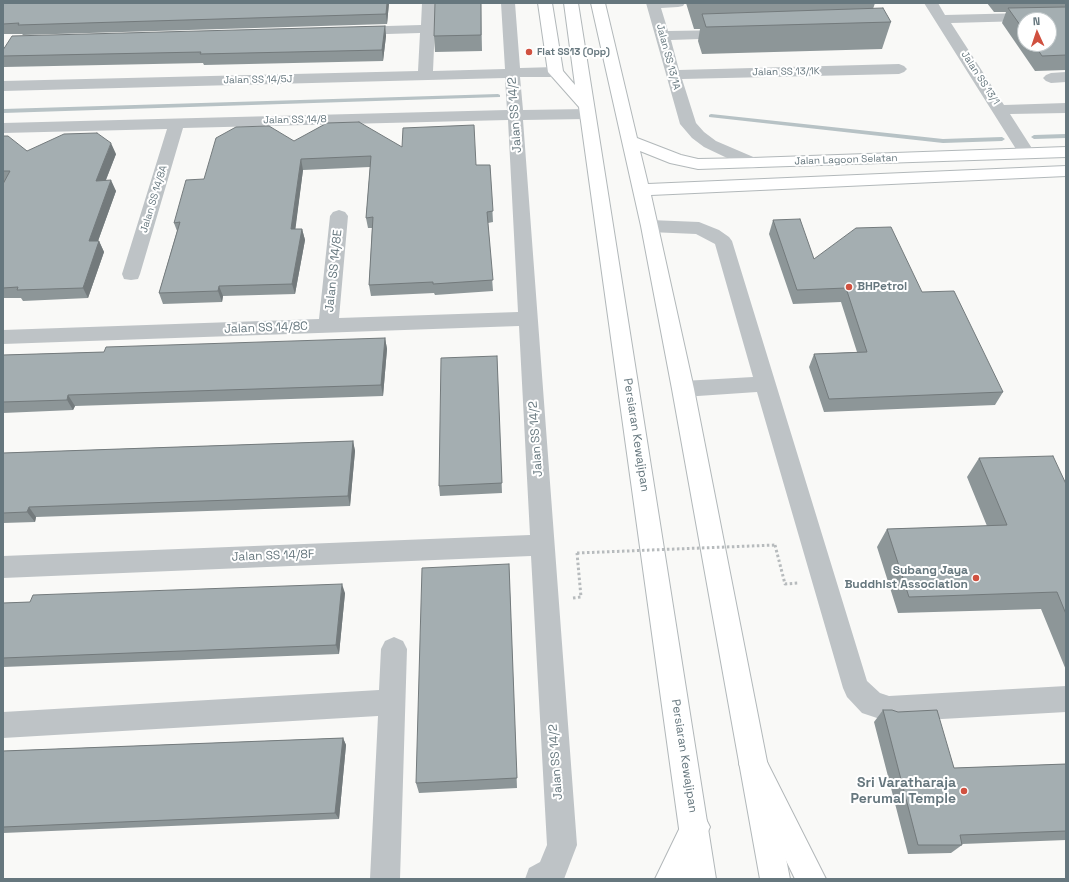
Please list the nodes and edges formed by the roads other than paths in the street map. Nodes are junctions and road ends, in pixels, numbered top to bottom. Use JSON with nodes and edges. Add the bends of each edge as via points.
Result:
{"nodes":[{"id":1,"x":429,"y":3,"type":"edge"},
{"id":2,"x":508,"y":3,"type":"edge"},
{"id":3,"x":545,"y":3,"type":"edge"},
{"id":4,"x":571,"y":3,"type":"edge"},
{"id":5,"x":598,"y":3,"type":"edge"},
{"id":6,"x":613,"y":3,"type":"edge"},
{"id":7,"x":653,"y":3,"type":"edge"},
{"id":8,"x":678,"y":3,"type":"edge"},
{"id":9,"x":932,"y":3,"type":"edge"},
{"id":10,"x":969,"y":3,"type":"edge"},
{"id":11,"x":1066,"y":16,"type":"edge"},
{"id":12,"x":980,"y":18,"type":"junction"},
{"id":13,"x":942,"y":19,"type":"junction"},
{"id":14,"x":428,"y":29,"type":"junction"},
{"id":15,"x":342,"y":31,"type":"edge"},
{"id":16,"x":740,"y":33,"type":"edge"},
{"id":17,"x":605,"y":36,"type":"junction"},
{"id":18,"x":662,"y":36,"type":"junction"},
{"id":19,"x":899,"y":69,"type":"dead end"},
{"id":20,"x":556,"y":72,"type":"junction"},
{"id":21,"x":512,"y":73,"type":"junction"},
{"id":22,"x":425,"y":75,"type":"junction"},
{"id":23,"x":673,"y":75,"type":"junction"},
{"id":24,"x":3,"y":86,"type":"edge"},
{"id":25,"x":1066,"y":108,"type":"edge"},
{"id":26,"x":1000,"y":110,"type":"junction"},
{"id":27,"x":587,"y":111,"type":"junction"},
{"id":28,"x":515,"y":115,"type":"junction"},
{"id":29,"x":176,"y":123,"type":"junction"},
{"id":30,"x":3,"y":128,"type":"edge"},
{"id":31,"x":629,"y":141,"type":"junction"},
{"id":32,"x":1066,"y":152,"type":"edge"},
{"id":33,"x":1027,"y":153,"type":"junction"},
{"id":34,"x":752,"y":163,"type":"junction"},
{"id":35,"x":1066,"y":171,"type":"edge"},
{"id":36,"x":641,"y":190,"type":"junction"},
{"id":37,"x":340,"y":216,"type":"dead end"},
{"id":38,"x":650,"y":226,"type":"junction"},
{"id":39,"x":130,"y":274,"type":"dead end"},
{"id":40,"x":528,"y":319,"type":"junction"},
{"id":41,"x":328,"y":326,"type":"junction"},
{"id":42,"x":3,"y":337,"type":"edge"},
{"id":43,"x":765,"y":384,"type":"junction"},
{"id":44,"x":683,"y":389,"type":"junction"},
{"id":45,"x":543,"y":545,"type":"junction"},
{"id":46,"x":3,"y":566,"type":"edge"},
{"id":47,"x":394,"y":648,"type":"dead end"},
{"id":48,"x":1066,"y":699,"type":"edge"},
{"id":49,"x":392,"y":702,"type":"junction"},
{"id":50,"x":3,"y":725,"type":"edge"},
{"id":51,"x":753,"y":764,"type":"junction"},
{"id":52,"x":695,"y":827,"type":"junction"},
{"id":53,"x":772,"y":866,"type":"edge"},
{"id":54,"x":546,"y":876,"type":"edge"},
{"id":55,"x":386,"y":879,"type":"edge"},
{"id":56,"x":670,"y":879,"type":"edge"},
{"id":57,"x":702,"y":879,"type":"edge"},
{"id":58,"x":811,"y":879,"type":"edge"}],
"edges":[{"from":1,"to":14,"type":"street"},
{"from":2,"to":21,"type":"street","name":"Jalan SS 14/2"},
{"from":3,"to":20,"type":"main road"},
{"from":4,"to":27,"type":"main road","name":"Persiaran Kewajipan"},
{"from":5,"to":17,"type":"main road"},
{"from":6,"to":17,"type":"main road"},
{"from":7,"to":8,"type":"street"},
{"from":7,"to":18,"type":"street","name":"Jalan SS 13/1A"},
{"from":9,"to":13,"type":"street","name":"Jalan SS 13/1"},
{"from":10,"to":12,"type":"street"},
{"from":11,"to":12,"type":"street"},
{"from":12,"to":13,"type":"street"},
{"from":13,"to":26,"type":"street","name":"Jalan SS 13/1"},
{"from":14,"to":15,"type":"street"},
{"from":14,"to":22,"type":"street"},
{"from":16,"to":18,"type":"street"},
{"from":17,"to":31,"type":"main road"},
{"from":18,"to":23,"type":"street","name":"Jalan SS 13/1A"},
{"from":19,"to":23,"type":"street","name":"Jalan SS 13/1K"},
{"from":20,"to":21,"type":"street","name":"Jalan SS 14/5J"},
{"from":20,"to":27,"type":"main road"},
{"from":21,"to":22,"type":"street","name":"Jalan SS 14/5J"},
{"from":21,"to":28,"type":"street","name":"Jalan SS 14/2"},
{"from":22,"to":24,"type":"street","name":"Jalan SS 14/5J"},
{"from":23,"to":34,"type":"street","name":"Jalan SS 13/1A","via":[[688,124],[710,144]]},
{"from":25,"to":26,"type":"street"},
{"from":26,"to":33,"type":"street","name":"Jalan SS 13/1"},
{"from":27,"to":28,"type":"street","name":"Jalan SS 14/8"},
{"from":27,"to":52,"type":"main road","name":"Persiaran Kewajipan"},
{"from":28,"to":29,"type":"street","name":"Jalan SS 14/8"},
{"from":28,"to":40,"type":"street","name":"Jalan SS 14/2"},
{"from":29,"to":30,"type":"street","name":"Jalan SS 14/8"},
{"from":29,"to":39,"type":"street","name":"Jalan SS 14/8A"},
{"from":31,"to":34,"type":"main road","name":"Jalan Lagoon Selatan","via":[[676,159],[698,164]]},
{"from":31,"to":36,"type":"main road"},
{"from":32,"to":33,"type":"main road","name":"Jalan Lagoon Selatan"},
{"from":33,"to":34,"type":"main road","name":"Jalan Lagoon Selatan"},
{"from":35,"to":36,"type":"main road","name":"Jalan Lagoon Selatan"},
{"from":36,"to":38,"type":"main road"},
{"from":37,"to":41,"type":"street","name":"Jalan SS 14/8E"},
{"from":38,"to":43,"type":"street","via":[[699,228],[723,241]]},
{"from":38,"to":44,"type":"main road"},
{"from":40,"to":41,"type":"street","name":"Jalan SS 14/8C"},
{"from":40,"to":45,"type":"street","name":"Jalan SS 14/2"},
{"from":41,"to":42,"type":"street","name":"Jalan SS 14/8C"},
{"from":43,"to":44,"type":"street"},
{"from":43,"to":48,"type":"street","via":[[856,688],[872,704],[889,709]]},
{"from":44,"to":51,"type":"main road"},
{"from":45,"to":46,"type":"street","name":"Jalan SS 14/8F"},
{"from":45,"to":54,"type":"street","name":"Jalan SS 14/2","via":[[562,845]]},
{"from":47,"to":49,"type":"street"},
{"from":49,"to":50,"type":"street"},
{"from":49,"to":55,"type":"street"},
{"from":51,"to":53,"type":"main road"},
{"from":51,"to":58,"type":"main road"},
{"from":52,"to":56,"type":"main road"},
{"from":52,"to":57,"type":"main road","name":"Persiaran Kewajipan"}]}
